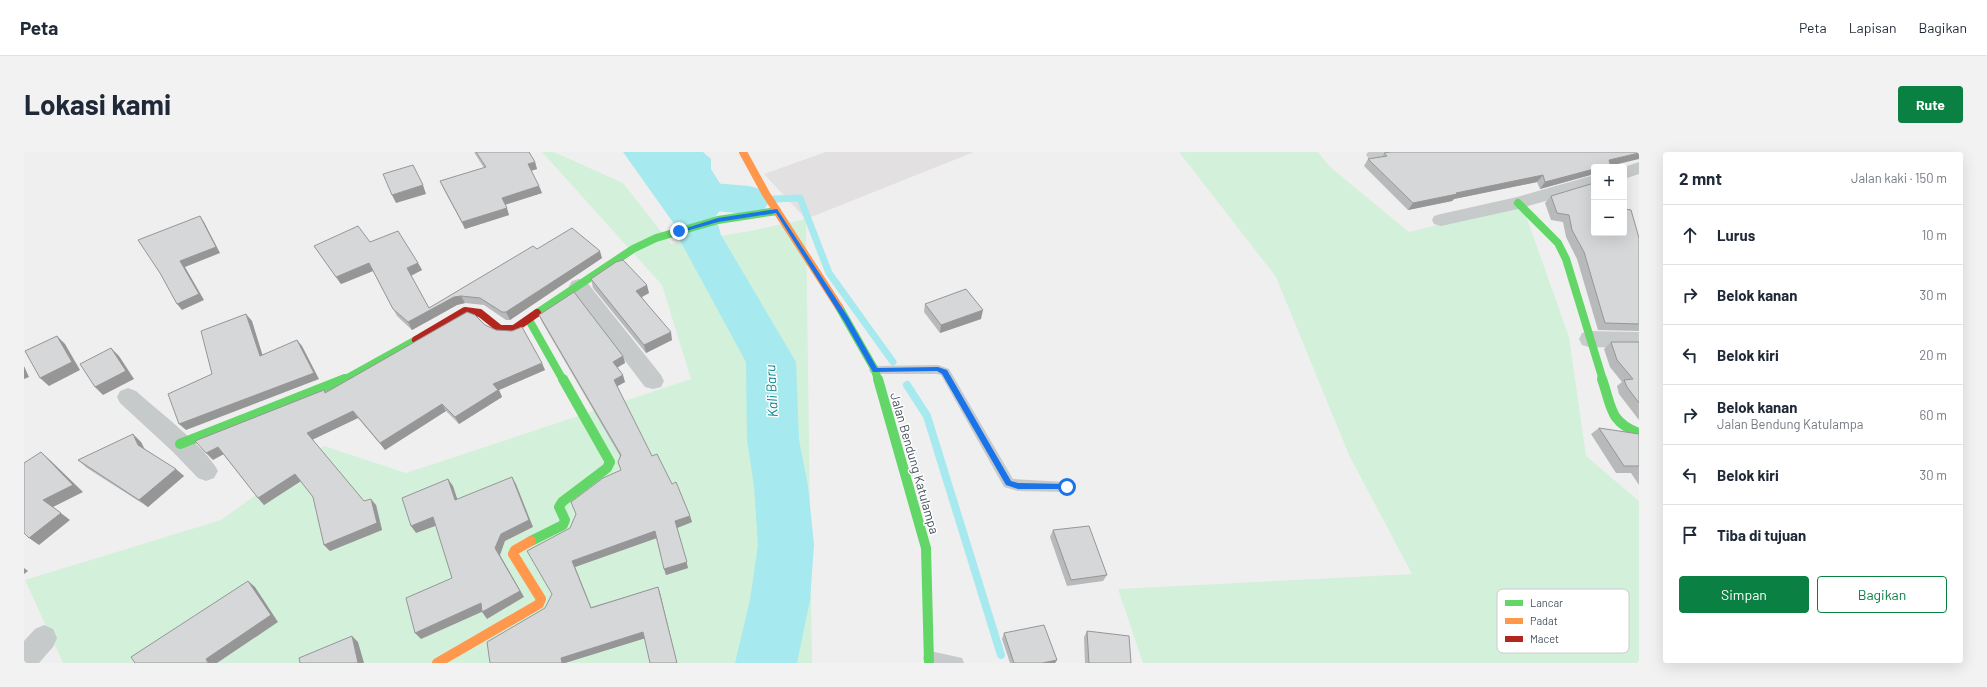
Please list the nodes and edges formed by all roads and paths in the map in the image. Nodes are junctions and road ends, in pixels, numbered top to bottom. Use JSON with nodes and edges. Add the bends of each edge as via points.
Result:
{"nodes":[{"id":1,"x":743,"y":152,"type":"edge"},
{"id":2,"x":1639,"y":168,"type":"edge"},
{"id":3,"x":1627,"y":171,"type":"edge"},
{"id":4,"x":1591,"y":182,"type":"edge"},
{"id":5,"x":1518,"y":202,"type":"junction"},
{"id":6,"x":775,"y":207,"type":"junction"},
{"id":7,"x":1441,"y":220,"type":"dead end"},
{"id":8,"x":579,"y":286,"type":"junction"},
{"id":9,"x":529,"y":320,"type":"junction"},
{"id":10,"x":1589,"y":339,"type":"junction"},
{"id":11,"x":1639,"y":340,"type":"edge"},
{"id":12,"x":875,"y":370,"type":"junction"},
{"id":13,"x":653,"y":380,"type":"dead end"},
{"id":14,"x":128,"y":397,"type":"dead end"},
{"id":15,"x":1639,"y":433,"type":"edge"},
{"id":16,"x":180,"y":444,"type":"junction"},
{"id":17,"x":206,"y":471,"type":"dead end"},
{"id":18,"x":1067,"y":487,"type":"dead end"},
{"id":19,"x":44,"y":638,"type":"dead end"},
{"id":20,"x":24,"y":660,"type":"edge"},
{"id":21,"x":930,"y":660,"type":"edge"},
{"id":22,"x":437,"y":663,"type":"edge"},
{"id":23,"x":957,"y":663,"type":"edge"}],
"edges":[{"from":1,"to":6,"type":"street","name":"Jalan Bendung Katulampa"},
{"from":2,"to":3,"type":"street"},
{"from":4,"to":5,"type":"street"},
{"from":5,"to":7,"type":"street"},
{"from":5,"to":10,"type":"street","via":[[1558,242],[1566,260]]},
{"from":6,"to":8,"type":"street","via":[[656,238],[633,249]]},
{"from":6,"to":12,"type":"street","name":"Jalan Bendung Katulampa"},
{"from":8,"to":9,"type":"street"},
{"from":8,"to":13,"type":"street"},
{"from":9,"to":16,"type":"street","via":[[514,329],[504,330],[481,312],[465,311],[350,377]]},
{"from":9,"to":22,"type":"street","via":[[610,462],[607,468],[562,502],[559,507],[565,520],[563,525],[515,550],[513,554],[541,599],[539,604]]},
{"from":10,"to":11,"type":"street"},
{"from":10,"to":15,"type":"street","via":[[1616,420],[1625,428]]},
{"from":12,"to":18,"type":"lane","via":[[938,369],[945,372],[1009,483],[1018,486]]},
{"from":12,"to":21,"type":"street","name":"Jalan Bendung Katulampa","via":[[926,548]]},
{"from":14,"to":16,"type":"street"},
{"from":16,"to":17,"type":"street"},
{"from":19,"to":20,"type":"street"},
{"from":21,"to":23,"type":"lane"}]}
